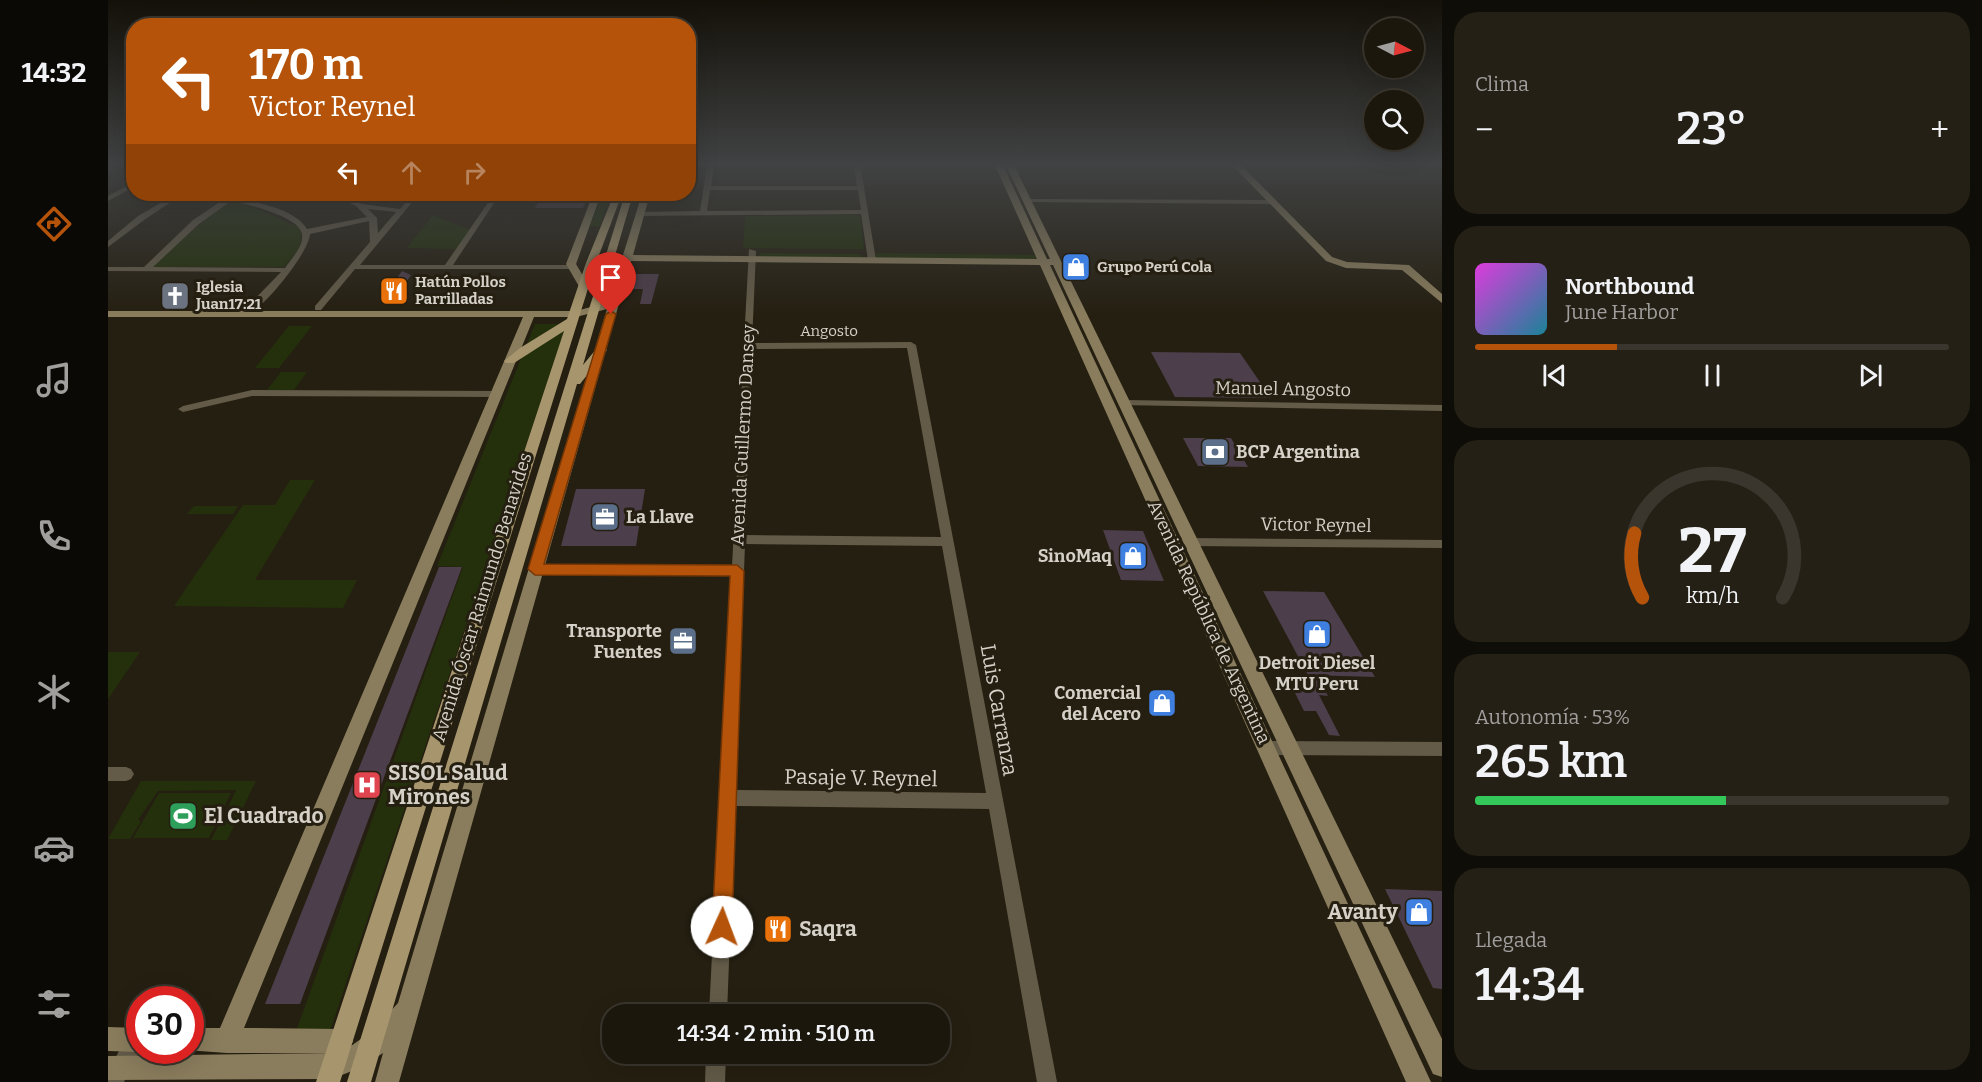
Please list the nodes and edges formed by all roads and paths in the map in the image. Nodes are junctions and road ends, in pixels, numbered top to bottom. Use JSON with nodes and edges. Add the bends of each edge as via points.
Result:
{"nodes":[{"id":1,"x":148,"y":213,"type":"edge"},
{"id":2,"x":207,"y":213,"type":"edge"},
{"id":3,"x":278,"y":213,"type":"edge"},
{"id":4,"x":369,"y":213,"type":"edge"},
{"id":5,"x":400,"y":213,"type":"edge"},
{"id":6,"x":484,"y":213,"type":"edge"},
{"id":7,"x":590,"y":213,"type":"edge"},
{"id":8,"x":611,"y":213,"type":"edge"},
{"id":9,"x":624,"y":213,"type":"edge"},
{"id":10,"x":745,"y":213,"type":"edge"},
{"id":11,"x":865,"y":213,"type":"edge"},
{"id":12,"x":1025,"y":213,"type":"edge"},
{"id":13,"x":1032,"y":213,"type":"edge"},
{"id":14,"x":1283,"y":213,"type":"edge"},
{"id":15,"x":640,"y":214,"type":"joint"},
{"id":16,"x":704,"y":214,"type":"joint"},
{"id":17,"x":373,"y":218,"type":"junction"},
{"id":18,"x":306,"y":232,"type":"junction"},
{"id":19,"x":112,"y":239,"type":"edge"},
{"id":20,"x":374,"y":243,"type":"junction"},
{"id":21,"x":108,"y":245,"type":"edge"},
{"id":22,"x":595,"y":254,"type":"junction"},
{"id":23,"x":610,"y":254,"type":"junction"},
{"id":24,"x":628,"y":254,"type":"junction"},
{"id":25,"x":752,"y":255,"type":"junction"},
{"id":26,"x":872,"y":256,"type":"junction"},
{"id":27,"x":1048,"y":258,"type":"junction"},
{"id":28,"x":354,"y":267,"type":"junction"},
{"id":29,"x":447,"y":267,"type":"junction"},
{"id":30,"x":572,"y":267,"type":"junction"},
{"id":31,"x":108,"y":269,"type":"edge"},
{"id":32,"x":145,"y":270,"type":"junction"},
{"id":33,"x":286,"y":270,"type":"junction"},
{"id":34,"x":584,"y":286,"type":"junction"},
{"id":35,"x":1442,"y":300,"type":"edge"},
{"id":36,"x":614,"y":304,"type":"junction"},
{"id":37,"x":108,"y":308,"type":"edge"},
{"id":38,"x":318,"y":308,"type":"junction"},
{"id":39,"x":248,"y":311,"type":"junction"},
{"id":40,"x":580,"y":313,"type":"junction"},
{"id":41,"x":108,"y":314,"type":"edge"},
{"id":42,"x":530,"y":314,"type":"junction"},
{"id":43,"x":911,"y":345,"type":"joint"},
{"id":44,"x":747,"y":346,"type":"junction"},
{"id":45,"x":601,"y":350,"type":"junction"},
{"id":46,"x":510,"y":362,"type":"junction"},
{"id":47,"x":572,"y":386,"type":"junction"},
{"id":48,"x":497,"y":393,"type":"junction"},
{"id":49,"x":1124,"y":404,"type":"junction"},
{"id":50,"x":1442,"y":408,"type":"edge"},
{"id":51,"x":183,"y":409,"type":"dead end"},
{"id":52,"x":738,"y":539,"type":"junction"},
{"id":53,"x":947,"y":542,"type":"junction"},
{"id":54,"x":1191,"y":542,"type":"junction"},
{"id":55,"x":1442,"y":544,"type":"edge"},
{"id":56,"x":535,"y":569,"type":"junction"},
{"id":57,"x":737,"y":571,"type":"junction"},
{"id":58,"x":1266,"y":748,"type":"junction"},
{"id":59,"x":1290,"y":748,"type":"junction"},
{"id":60,"x":1442,"y":749,"type":"edge"},
{"id":61,"x":108,"y":774,"type":"edge"},
{"id":62,"x":126,"y":774,"type":"dead end"},
{"id":63,"x":727,"y":798,"type":"junction"},
{"id":64,"x":995,"y":801,"type":"junction"},
{"id":65,"x":409,"y":1003,"type":"junction"},
{"id":66,"x":718,"y":1004,"type":"edge"},
{"id":67,"x":108,"y":1040,"type":"edge"},
{"id":68,"x":126,"y":1040,"type":"edge"},
{"id":69,"x":204,"y":1040,"type":"edge"},
{"id":70,"x":227,"y":1041,"type":"junction"},
{"id":71,"x":341,"y":1041,"type":"junction"},
{"id":72,"x":369,"y":1050,"type":"junction"},
{"id":73,"x":126,"y":1055,"type":"edge"},
{"id":74,"x":716,"y":1064,"type":"edge"},
{"id":75,"x":1442,"y":1065,"type":"edge"},
{"id":76,"x":114,"y":1072,"type":"edge"},
{"id":77,"x":330,"y":1075,"type":"edge"},
{"id":78,"x":359,"y":1082,"type":"edge"},
{"id":79,"x":387,"y":1082,"type":"edge"},
{"id":80,"x":715,"y":1082,"type":"edge"},
{"id":81,"x":1047,"y":1082,"type":"edge"},
{"id":82,"x":1419,"y":1082,"type":"edge"}],
"edges":[{"from":1,"to":19,"type":"street"},
{"from":2,"to":32,"type":"street"},
{"from":3,"to":18,"type":"street","via":[[304,226]]},
{"from":4,"to":17,"type":"street"},
{"from":5,"to":20,"type":"street"},
{"from":6,"to":29,"type":"street"},
{"from":7,"to":30,"type":"main road"},
{"from":8,"to":22,"type":"main road","name":"Avenida Óscar Raimundo Benavides"},
{"from":9,"to":23,"type":"main road","name":"Avenida Óscar Raimundo Benavides"},
{"from":10,"to":16,"type":"street"},
{"from":11,"to":26,"type":"street"},
{"from":12,"to":27,"type":"main road","name":"Avenida República de Argentina"},
{"from":13,"to":27,"type":"main road","name":"Avenida República de Argentina"},
{"from":14,"to":35,"type":"main road","via":[[1329,259],[1346,265],[1405,267]]},
{"from":15,"to":16,"type":"street"},
{"from":15,"to":24,"type":"main road"},
{"from":17,"to":18,"type":"street"},
{"from":17,"to":20,"type":"street"},
{"from":18,"to":33,"type":"street","via":[[304,248]]},
{"from":19,"to":21,"type":"street"},
{"from":20,"to":28,"type":"street"},
{"from":22,"to":23,"type":"main road"},
{"from":22,"to":34,"type":"main road","name":"Avenida Óscar Raimundo Benavides"},
{"from":23,"to":24,"type":"main road"},
{"from":23,"to":40,"type":"main road","name":"Avenida Óscar Raimundo Benavides"},
{"from":24,"to":25,"type":"main road"},
{"from":24,"to":36,"type":"main road"},
{"from":25,"to":26,"type":"main road"},
{"from":25,"to":44,"type":"street","name":"Avenida Guillermo Dansey"},
{"from":26,"to":27,"type":"main road"},
{"from":27,"to":49,"type":"main road","name":"Avenida República de Argentina"},
{"from":27,"to":58,"type":"main road","name":"Avenida República de Argentina"},
{"from":28,"to":29,"type":"street"},
{"from":28,"to":38,"type":"street"},
{"from":29,"to":30,"type":"street"},
{"from":30,"to":34,"type":"main road"},
{"from":31,"to":32,"type":"street"},
{"from":32,"to":33,"type":"street"},
{"from":33,"to":39,"type":"street"},
{"from":34,"to":40,"type":"main road","name":"Avenida Óscar Raimundo Benavides"},
{"from":36,"to":40,"type":"main road"},
{"from":36,"to":45,"type":"main road"},
{"from":37,"to":39,"type":"main road"},
{"from":38,"to":39,"type":"main road"},
{"from":38,"to":40,"type":"main road"},
{"from":39,"to":41,"type":"main road"},
{"from":39,"to":42,"type":"main road"},
{"from":40,"to":42,"type":"main road"},
{"from":40,"to":46,"type":"main road"},
{"from":40,"to":47,"type":"main road","name":"Avenida Óscar Raimundo Benavides"},
{"from":40,"to":71,"type":"main road","name":"Avenida Óscar Raimundo Benavides"},
{"from":42,"to":46,"type":"main road"},
{"from":43,"to":44,"type":"street","name":"Angosto"},
{"from":43,"to":53,"type":"street","name":"Luis Carranza"},
{"from":44,"to":52,"type":"street","name":"Avenida Guillermo Dansey"},
{"from":45,"to":47,"type":"main road"},
{"from":45,"to":56,"type":"main road"},
{"from":46,"to":48,"type":"main road"},
{"from":47,"to":72,"type":"main road","name":"Avenida Óscar Raimundo Benavides"},
{"from":48,"to":51,"type":"street","via":[[252,393]]},
{"from":48,"to":70,"type":"main road"},
{"from":49,"to":50,"type":"street","name":"Manuel Angosto"},
{"from":49,"to":54,"type":"main road","name":"Avenida República de Argentina"},
{"from":52,"to":53,"type":"street"},
{"from":52,"to":57,"type":"street","name":"Avenida Guillermo Dansey"},
{"from":53,"to":64,"type":"street","name":"Luis Carranza"},
{"from":54,"to":55,"type":"street","name":"Victor Reynel"},
{"from":54,"to":59,"type":"main road","name":"Avenida República de Argentina"},
{"from":56,"to":57,"type":"street"},
{"from":56,"to":65,"type":"main road"},
{"from":57,"to":63,"type":"street","name":"Avenida Guillermo Dansey"},
{"from":58,"to":59,"type":"street"},
{"from":58,"to":82,"type":"main road","name":"Avenida República de Argentina"},
{"from":59,"to":60,"type":"street"},
{"from":59,"to":75,"type":"main road","name":"Avenida República de Argentina"},
{"from":61,"to":62,"type":"street"},
{"from":63,"to":64,"type":"street","name":"Pasaje V. Reynel"},
{"from":63,"to":66,"type":"street","name":"Avenida Guillermo Dansey"},
{"from":64,"to":81,"type":"street","name":"Luis Carranza"},
{"from":65,"to":72,"type":"main road","via":[[396,1023]]},
{"from":65,"to":79,"type":"main road"},
{"from":67,"to":68,"type":"main road"},
{"from":69,"to":70,"type":"main road"},
{"from":70,"to":71,"type":"main road"},
{"from":71,"to":77,"type":"main road","name":"Avenida Óscar Raimundo Benavides"},
{"from":72,"to":77,"type":"main road"},
{"from":72,"to":78,"type":"main road","name":"Avenida Óscar Raimundo Benavides"},
{"from":73,"to":76,"type":"street"},
{"from":74,"to":80,"type":"street"},
{"from":76,"to":77,"type":"main road"}]}
